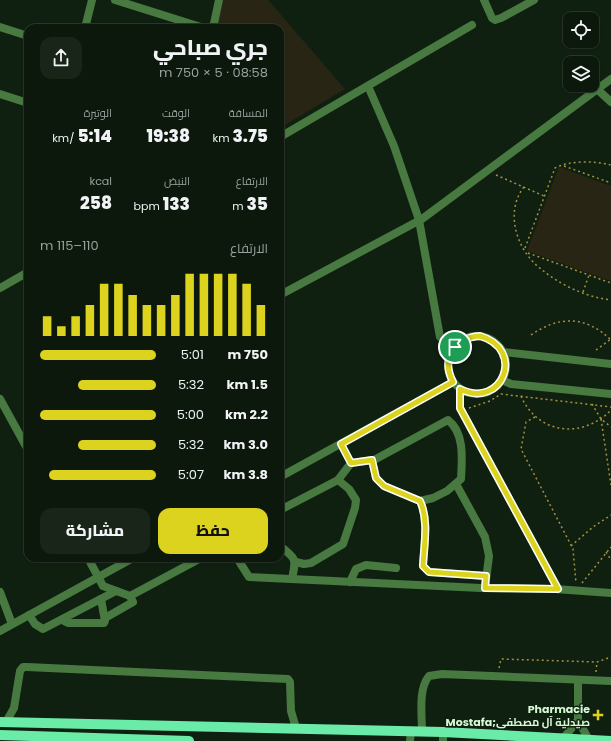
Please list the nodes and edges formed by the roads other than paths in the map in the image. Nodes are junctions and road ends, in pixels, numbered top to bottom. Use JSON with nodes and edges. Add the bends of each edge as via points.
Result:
{"nodes":[{"id":1,"x":92,"y":0,"type":"edge"},
{"id":2,"x":115,"y":0,"type":"edge"},
{"id":3,"x":219,"y":0,"type":"edge"},
{"id":4,"x":484,"y":0,"type":"edge"},
{"id":5,"x":534,"y":0,"type":"edge"},
{"id":6,"x":86,"y":24,"type":"edge"},
{"id":7,"x":191,"y":24,"type":"edge"},
{"id":8,"x":214,"y":24,"type":"edge"},
{"id":9,"x":0,"y":26,"type":"edge"},
{"id":10,"x":472,"y":26,"type":"dead end"},
{"id":11,"x":24,"y":35,"type":"edge"},
{"id":12,"x":611,"y":79,"type":"edge"},
{"id":13,"x":368,"y":86,"type":"junction"},
{"id":14,"x":599,"y":88,"type":"edge"},
{"id":15,"x":599,"y":91,"type":"edge"},
{"id":16,"x":593,"y":92,"type":"edge"},
{"id":17,"x":0,"y":94,"type":"edge"},
{"id":18,"x":24,"y":102,"type":"edge"},
{"id":19,"x":611,"y":102,"type":"edge"},
{"id":20,"x":284,"y":135,"type":"edge"},
{"id":21,"x":420,"y":220,"type":"junction"},
{"id":22,"x":24,"y":274,"type":"edge"},
{"id":23,"x":0,"y":288,"type":"edge"},
{"id":24,"x":284,"y":293,"type":"edge"},
{"id":25,"x":455,"y":347,"type":"junction"},
{"id":26,"x":503,"y":352,"type":"junction"},
{"id":27,"x":611,"y":364,"type":"edge"},
{"id":28,"x":502,"y":380,"type":"junction"},
{"id":29,"x":453,"y":382,"type":"junction"},
{"id":30,"x":460,"y":389,"type":"junction"},
{"id":31,"x":611,"y":394,"type":"edge"},
{"id":32,"x":0,"y":399,"type":"edge"},
{"id":33,"x":24,"y":443,"type":"edge"},
{"id":34,"x":341,"y":444,"type":"junction"},
{"id":35,"x":372,"y":460,"type":"junction"},
{"id":36,"x":351,"y":463,"type":"junction"},
{"id":37,"x":284,"y":475,"type":"edge"},
{"id":38,"x":338,"y":480,"type":"junction"},
{"id":39,"x":456,"y":484,"type":"junction"},
{"id":40,"x":420,"y":501,"type":"junction"},
{"id":41,"x":284,"y":508,"type":"edge"},
{"id":42,"x":284,"y":549,"type":"edge"},
{"id":43,"x":90,"y":562,"type":"edge"},
{"id":44,"x":126,"y":562,"type":"edge"},
{"id":45,"x":194,"y":562,"type":"edge"},
{"id":46,"x":240,"y":562,"type":"edge"},
{"id":47,"x":296,"y":562,"type":"junction"},
{"id":48,"x":396,"y":568,"type":"dead end"},
{"id":49,"x":486,"y":576,"type":"junction"},
{"id":50,"x":98,"y":577,"type":"junction"},
{"id":51,"x":292,"y":579,"type":"junction"},
{"id":52,"x":350,"y":582,"type":"junction"},
{"id":53,"x":485,"y":588,"type":"junction"},
{"id":54,"x":558,"y":589,"type":"junction"},
{"id":55,"x":116,"y":591,"type":"junction"},
{"id":56,"x":0,"y":592,"type":"edge"},
{"id":57,"x":611,"y":594,"type":"edge"},
{"id":58,"x":130,"y":596,"type":"junction"},
{"id":59,"x":101,"y":599,"type":"junction"},
{"id":60,"x":29,"y":615,"type":"junction"},
{"id":61,"x":105,"y":618,"type":"junction"},
{"id":62,"x":62,"y":620,"type":"junction"},
{"id":63,"x":12,"y":624,"type":"junction"},
{"id":64,"x":0,"y":631,"type":"edge"},
{"id":65,"x":578,"y":680,"type":"junction"},
{"id":66,"x":611,"y":681,"type":"edge"},
{"id":67,"x":14,"y":708,"type":"junction"},
{"id":68,"x":291,"y":711,"type":"junction"},
{"id":69,"x":578,"y":720,"type":"junction"},
{"id":70,"x":3,"y":722,"type":"edge"},
{"id":71,"x":23,"y":722,"type":"junction"},
{"id":72,"x":284,"y":728,"type":"junction"},
{"id":73,"x":296,"y":728,"type":"junction"},
{"id":74,"x":422,"y":732,"type":"junction"},
{"id":75,"x":0,"y":735,"type":"edge"},
{"id":76,"x":410,"y":736,"type":"edge"},
{"id":77,"x":443,"y":737,"type":"edge"},
{"id":78,"x":563,"y":739,"type":"junction"},
{"id":79,"x":589,"y":740,"type":"junction"},
{"id":80,"x":189,"y":741,"type":"edge"},
{"id":81,"x":611,"y":741,"type":"edge"}],
"edges":[{"from":1,"to":6,"type":"street"},
{"from":2,"to":7,"type":"street"},
{"from":3,"to":8,"type":"street"},
{"from":4,"to":5,"type":"street","via":[[495,20]]},
{"from":9,"to":11,"type":"street"},
{"from":10,"to":13,"type":"street"},
{"from":12,"to":14,"type":"street"},
{"from":13,"to":20,"type":"street"},
{"from":13,"to":21,"type":"street","via":[[394,146]]},
{"from":15,"to":19,"type":"street"},
{"from":16,"to":21,"type":"street"},
{"from":17,"to":18,"type":"street"},
{"from":21,"to":24,"type":"street"},
{"from":21,"to":25,"type":"street","via":[[440,337]]},
{"from":22,"to":23,"type":"street"},
{"from":25,"to":26,"type":"street","via":[[462,340],[480,336],[497,344]]},
{"from":25,"to":29,"type":"street","via":[[448,364]]},
{"from":26,"to":27,"type":"street"},
{"from":26,"to":28,"type":"street","via":[[506,361]]},
{"from":28,"to":30,"type":"street","via":[[496,387],[483,393],[469,393]]},
{"from":28,"to":31,"type":"street","via":[[511,384]]},
{"from":29,"to":30,"type":"street"},
{"from":29,"to":34,"type":"street"},
{"from":30,"to":54,"type":"street","via":[[460,408]]},
{"from":32,"to":33,"type":"street"},
{"from":34,"to":36,"type":"street"},
{"from":34,"to":37,"type":"street"},
{"from":35,"to":36,"type":"street"},
{"from":35,"to":39,"type":"street","via":[[448,420],[455,429],[462,451],[461,479]]},
{"from":35,"to":40,"type":"street","via":[[376,478],[384,486]]},
{"from":36,"to":38,"type":"street"},
{"from":38,"to":41,"type":"street"},
{"from":38,"to":47,"type":"street","via":[[349,489],[356,500],[343,544],[311,563]]},
{"from":39,"to":40,"type":"street","via":[[433,498]]},
{"from":39,"to":49,"type":"street","via":[[485,536],[489,556]]},
{"from":40,"to":49,"type":"street","via":[[425,521],[423,566],[429,572]]},
{"from":42,"to":47,"type":"street"},
{"from":43,"to":50,"type":"street"},
{"from":44,"to":50,"type":"street"},
{"from":45,"to":58,"type":"street"},
{"from":46,"to":51,"type":"street","via":[[249,577]]},
{"from":47,"to":51,"type":"street"},
{"from":48,"to":52,"type":"street","via":[[366,565],[356,569]]},
{"from":49,"to":53,"type":"street"},
{"from":50,"to":55,"type":"street","via":[[103,586]]},
{"from":50,"to":60,"type":"street"},
{"from":51,"to":52,"type":"street"},
{"from":52,"to":53,"type":"street"},
{"from":53,"to":54,"type":"street"},
{"from":54,"to":57,"type":"street"},
{"from":55,"to":58,"type":"street"},
{"from":55,"to":59,"type":"street"},
{"from":56,"to":63,"type":"street"},
{"from":58,"to":61,"type":"street","via":[[133,602]]},
{"from":59,"to":61,"type":"street"},
{"from":59,"to":62,"type":"street"},
{"from":60,"to":62,"type":"street","via":[[35,624],[43,628]]},
{"from":60,"to":63,"type":"street"},
{"from":61,"to":62,"type":"street","via":[[104,623],[68,623]]},
{"from":63,"to":64,"type":"street"},
{"from":65,"to":66,"type":"street"},
{"from":65,"to":69,"type":"street"},
{"from":65,"to":74,"type":"street","via":[[442,674],[429,676],[424,682]]},
{"from":67,"to":68,"type":"street","via":[[20,671],[27,666],[288,679]]},
{"from":67,"to":70,"type":"street"},
{"from":67,"to":71,"type":"street"},
{"from":68,"to":72,"type":"street"},
{"from":68,"to":73,"type":"street"},
{"from":69,"to":78,"type":"street"},
{"from":69,"to":79,"type":"street"},
{"from":70,"to":71,"type":"main road"},
{"from":71,"to":72,"type":"main road"},
{"from":72,"to":73,"type":"main road"},
{"from":73,"to":76,"type":"main road"},
{"from":74,"to":76,"type":"main road"},
{"from":74,"to":77,"type":"main road"},
{"from":75,"to":80,"type":"main road"},
{"from":77,"to":78,"type":"main road"},
{"from":78,"to":79,"type":"main road"},
{"from":79,"to":81,"type":"main road"}]}
